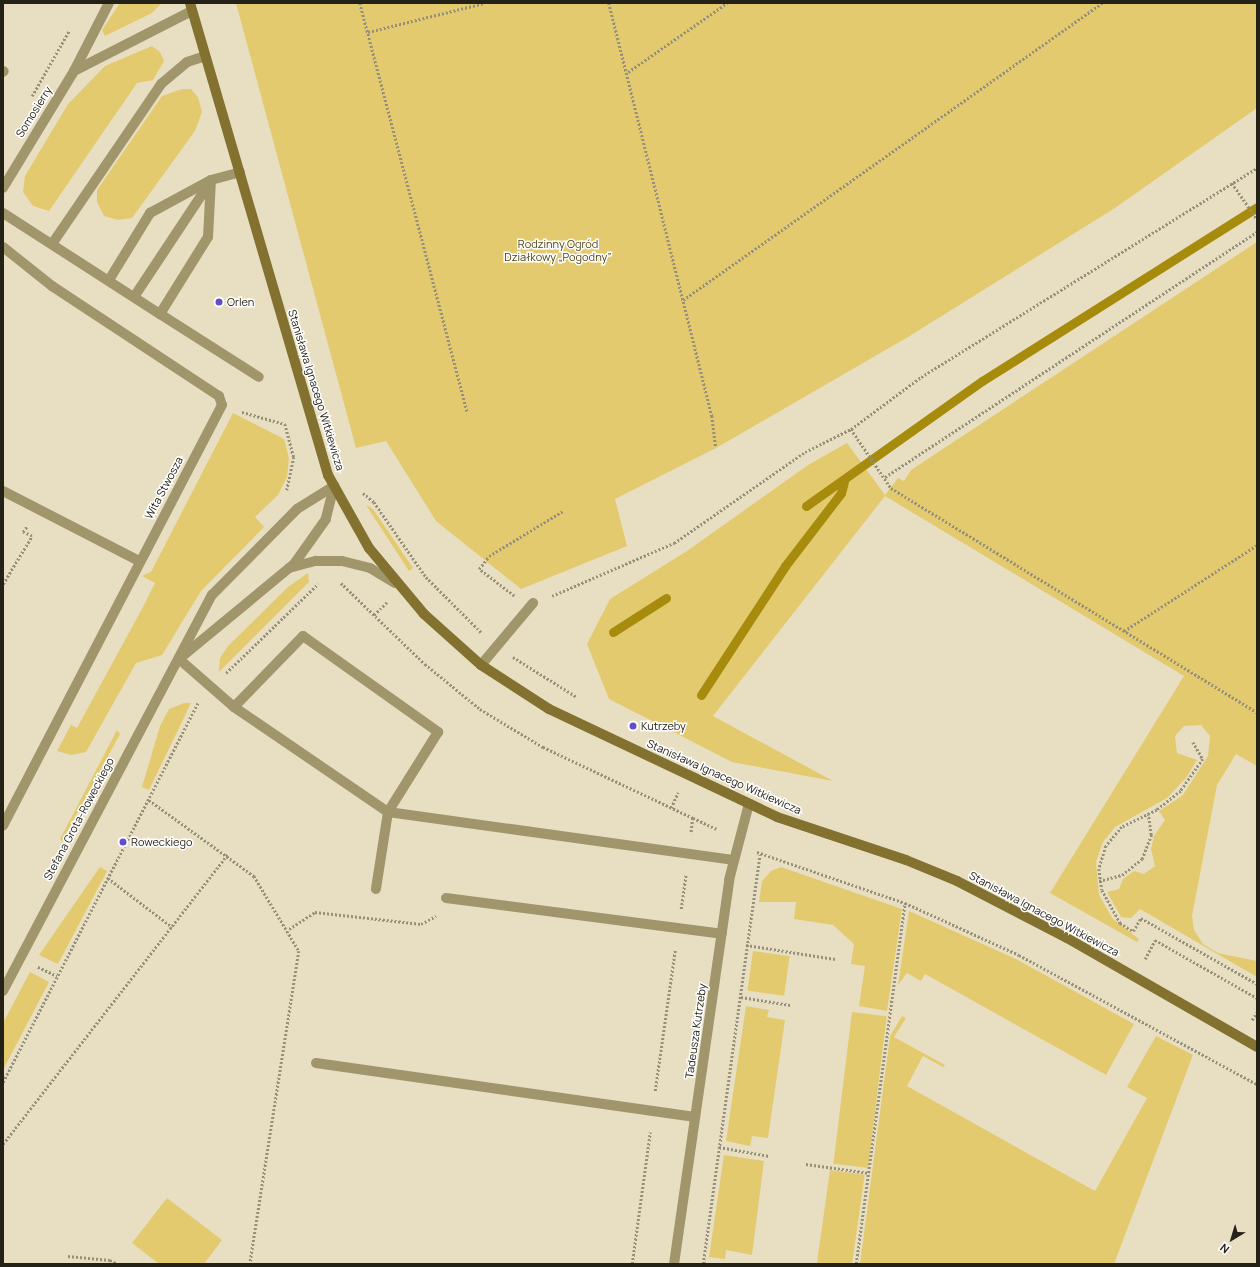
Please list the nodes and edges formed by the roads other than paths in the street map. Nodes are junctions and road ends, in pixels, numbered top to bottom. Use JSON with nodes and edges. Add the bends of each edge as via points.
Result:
{"nodes":[{"id":1,"x":109,"y":3,"type":"edge"},
{"id":2,"x":191,"y":7,"type":"edge"},
{"id":3,"x":205,"y":56,"type":"junction"},
{"id":4,"x":74,"y":71,"type":"junction"},
{"id":5,"x":240,"y":172,"type":"junction"},
{"id":6,"x":211,"y":180,"type":"junction"},
{"id":7,"x":3,"y":188,"type":"edge"},
{"id":8,"x":3,"y":213,"type":"edge"},
{"id":9,"x":52,"y":244,"type":"junction"},
{"id":10,"x":3,"y":246,"type":"edge"},
{"id":11,"x":108,"y":280,"type":"junction"},
{"id":12,"x":134,"y":297,"type":"junction"},
{"id":13,"x":160,"y":314,"type":"junction"},
{"id":14,"x":259,"y":377,"type":"dead end"},
{"id":15,"x":334,"y":486,"type":"junction"},
{"id":16,"x":3,"y":491,"type":"edge"},
{"id":17,"x":139,"y":561,"type":"junction"},
{"id":18,"x":290,"y":568,"type":"junction"},
{"id":19,"x":402,"y":589,"type":"junction"},
{"id":20,"x":531,"y":605,"type":"road end"},
{"id":21,"x":179,"y":659,"type":"junction"},
{"id":22,"x":481,"y":665,"type":"junction"},
{"id":23,"x":234,"y":707,"type":"junction"},
{"id":24,"x":749,"y":804,"type":"junction"},
{"id":25,"x":388,"y":812,"type":"junction"},
{"id":26,"x":3,"y":824,"type":"edge"},
{"id":27,"x":733,"y":860,"type":"junction"},
{"id":28,"x":376,"y":889,"type":"dead end"},
{"id":29,"x":446,"y":898,"type":"road end"},
{"id":30,"x":722,"y":934,"type":"junction"},
{"id":31,"x":3,"y":991,"type":"edge"},
{"id":32,"x":1257,"y":1047,"type":"edge"},
{"id":33,"x":316,"y":1063,"type":"dead end"},
{"id":34,"x":695,"y":1117,"type":"junction"},
{"id":35,"x":674,"y":1264,"type":"edge"}],
"edges":[{"from":1,"to":4,"type":"street","name":"Somosierry"},
{"from":2,"to":3,"type":"street","name":"Stanisława Ignacego Witkiewicza"},
{"from":2,"to":4,"type":"street"},
{"from":3,"to":5,"type":"street","name":"Stanisława Ignacego Witkiewicza"},
{"from":3,"to":9,"type":"street","via":[[187,62],[161,84]]},
{"from":4,"to":7,"type":"street","name":"Somosierry"},
{"from":5,"to":6,"type":"street"},
{"from":5,"to":15,"type":"street","name":"Stanisława Ignacego Witkiewicza","via":[[317,442]]},
{"from":6,"to":11,"type":"street","via":[[150,213]]},
{"from":6,"to":12,"type":"street"},
{"from":6,"to":13,"type":"street","via":[[208,237]]},
{"from":8,"to":9,"type":"street"},
{"from":9,"to":11,"type":"street"},
{"from":10,"to":17,"type":"street","name":"Wita Stwosza","via":[[52,286],[219,396],[222,405]]},
{"from":11,"to":12,"type":"street"},
{"from":12,"to":13,"type":"street"},
{"from":13,"to":14,"type":"street"},
{"from":15,"to":18,"type":"street","name":"Stefana Grota-Roweckiego","via":[[326,519]]},
{"from":15,"to":19,"type":"street","name":"Stanisława Ignacego Witkiewicza","via":[[369,548]]},
{"from":15,"to":21,"type":"street","name":"Stefana Grota-Roweckiego","via":[[297,509],[229,575],[205,606]]},
{"from":16,"to":17,"type":"street"},
{"from":17,"to":26,"type":"street","name":"Wita Stwosza"},
{"from":18,"to":19,"type":"street","name":"Stefana Grota-Roweckiego","via":[[316,561],[347,562],[380,573]]},
{"from":18,"to":21,"type":"street","name":"Stefana Grota-Roweckiego"},
{"from":19,"to":22,"type":"street","name":"Stanisława Ignacego Witkiewicza"},
{"from":20,"to":22,"type":"street"},
{"from":21,"to":23,"type":"street"},
{"from":21,"to":31,"type":"street","name":"Stefana Grota-Roweckiego"},
{"from":22,"to":24,"type":"street","name":"Stanisława Ignacego Witkiewicza","via":[[559,714]]},
{"from":23,"to":25,"type":"street"},
{"from":23,"to":25,"type":"street","via":[[303,636],[438,732]]},
{"from":24,"to":27,"type":"street","name":"Tadeusza Kutrzeby"},
{"from":24,"to":32,"type":"street","name":"Stanisława Ignacego Witkiewicza","via":[[957,881],[1135,976]]},
{"from":25,"to":27,"type":"street"},
{"from":25,"to":28,"type":"street"},
{"from":27,"to":30,"type":"street","name":"Tadeusza Kutrzeby"},
{"from":29,"to":30,"type":"street"},
{"from":30,"to":34,"type":"street","name":"Tadeusza Kutrzeby"},
{"from":33,"to":34,"type":"street"},
{"from":34,"to":35,"type":"street","name":"Tadeusza Kutrzeby"}]}
